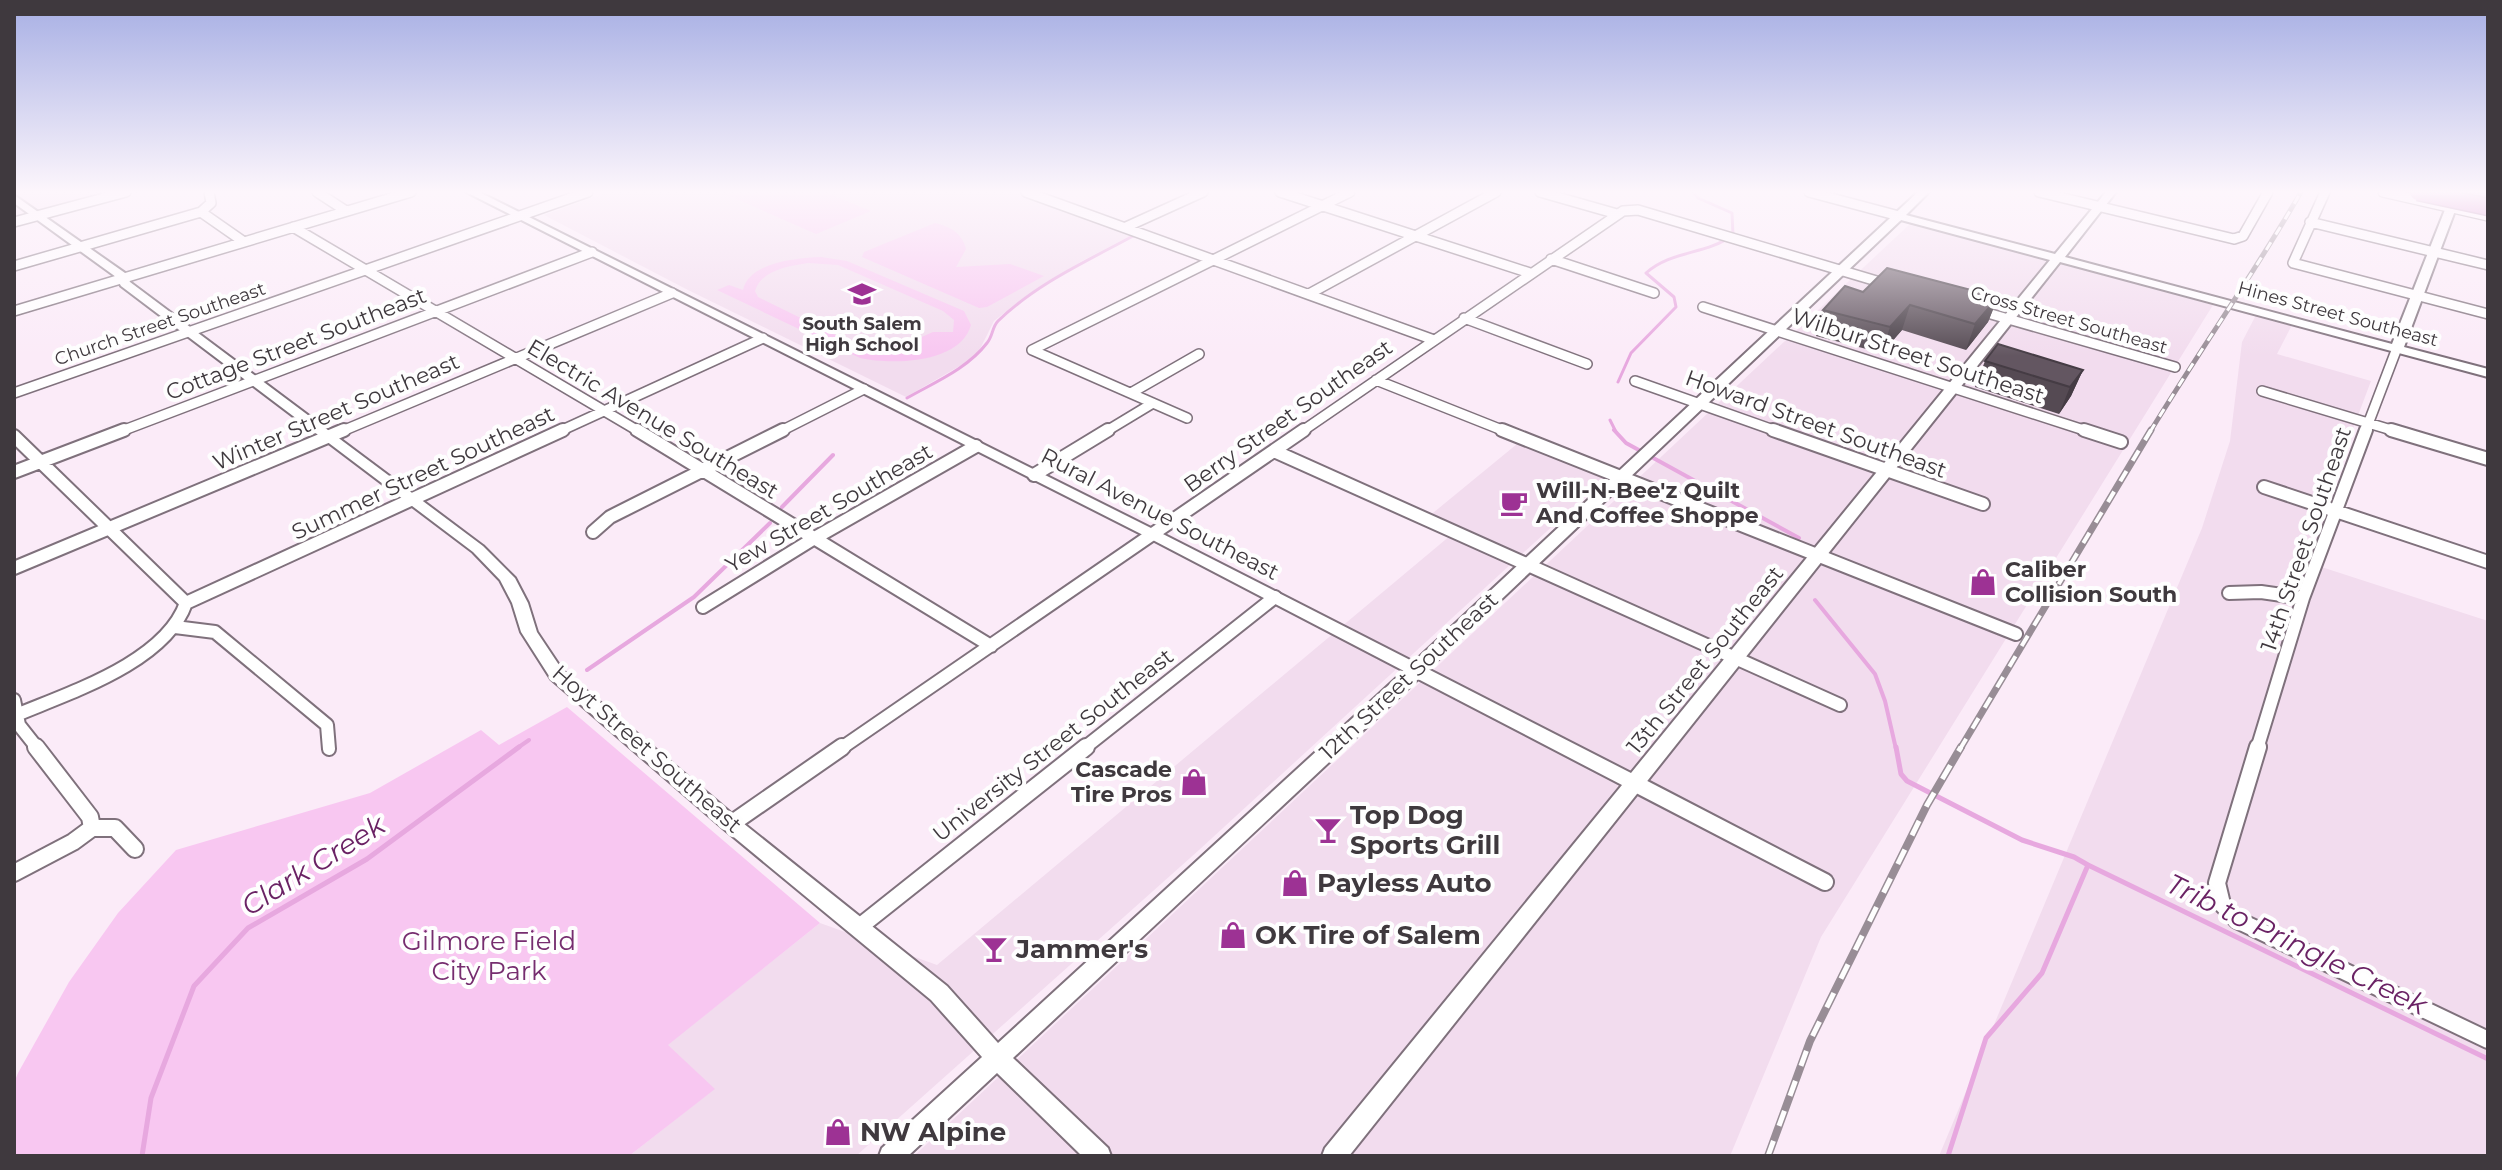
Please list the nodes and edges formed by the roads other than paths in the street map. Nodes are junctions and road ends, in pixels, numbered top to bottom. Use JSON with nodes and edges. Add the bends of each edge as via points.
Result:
{"nodes":[{"id":1,"x":82,"y":247,"type":"joint"},
{"id":2,"x":229,"y":247,"type":"edge"},
{"id":3,"x":326,"y":247,"type":"edge"},
{"id":4,"x":432,"y":247,"type":"edge"},
{"id":5,"x":581,"y":247,"type":"edge"},
{"id":6,"x":1179,"y":247,"type":"edge"},
{"id":7,"x":1239,"y":247,"type":"edge"},
{"id":8,"x":1397,"y":247,"type":"edge"},
{"id":9,"x":1449,"y":247,"type":"edge"},
{"id":10,"x":1569,"y":247,"type":"edge"},
{"id":11,"x":1764,"y":247,"type":"edge"},
{"id":12,"x":1866,"y":247,"type":"edge"},
{"id":13,"x":2011,"y":247,"type":"edge"},
{"id":14,"x":2067,"y":247,"type":"edge"},
{"id":15,"x":2298,"y":247,"type":"edge"},
{"id":16,"x":2412,"y":247,"type":"edge"},
{"id":17,"x":2436,"y":247,"type":"edge"},
{"id":18,"x":592,"y":252,"type":"junction"},
{"id":19,"x":2434,"y":252,"type":"junction"},
{"id":20,"x":1213,"y":259,"type":"junction"},
{"id":21,"x":1551,"y":259,"type":"junction"},
{"id":22,"x":2057,"y":259,"type":"junction"},
{"id":23,"x":2488,"y":265,"type":"edge"},
{"id":24,"x":14,"y":266,"type":"edge"},
{"id":25,"x":365,"y":270,"type":"junction"},
{"id":26,"x":1841,"y":270,"type":"junction"},
{"id":27,"x":1530,"y":273,"type":"junction"},
{"id":28,"x":123,"y":279,"type":"junction"},
{"id":29,"x":1895,"y":286,"type":"edge"},
{"id":30,"x":672,"y":293,"type":"junction"},
{"id":31,"x":1654,"y":293,"type":"dead end"},
{"id":32,"x":1309,"y":294,"type":"junction"},
{"id":33,"x":2417,"y":296,"type":"junction"},
{"id":34,"x":1703,"y":307,"type":"dead end"},
{"id":35,"x":1969,"y":308,"type":"edge"},
{"id":36,"x":14,"y":311,"type":"edge"},
{"id":37,"x":435,"y":312,"type":"junction"},
{"id":38,"x":2488,"y":314,"type":"edge"},
{"id":39,"x":1464,"y":318,"type":"junction"},
{"id":40,"x":2008,"y":319,"type":"junction"},
{"id":41,"x":1776,"y":331,"type":"junction"},
{"id":42,"x":186,"y":332,"type":"junction"},
{"id":43,"x":763,"y":338,"type":"junction"},
{"id":44,"x":1434,"y":340,"type":"junction"},
{"id":45,"x":2397,"y":348,"type":"junction"},
{"id":46,"x":1199,"y":354,"type":"dead end"},
{"id":47,"x":515,"y":359,"type":"junction"},
{"id":48,"x":1587,"y":364,"type":"dead end"},
{"id":49,"x":2175,"y":367,"type":"dead end"},
{"id":50,"x":2488,"y":373,"type":"edge"},
{"id":51,"x":1376,"y":380,"type":"junction"},
{"id":52,"x":253,"y":381,"type":"junction"},
{"id":53,"x":1635,"y":381,"type":"dead end"},
{"id":54,"x":1954,"y":388,"type":"junction"},
{"id":55,"x":864,"y":389,"type":"junction"},
{"id":56,"x":2262,"y":391,"type":"dead end"},
{"id":57,"x":14,"y":393,"type":"edge"},
{"id":58,"x":1131,"y":393,"type":"junction"},
{"id":59,"x":1153,"y":403,"type":"junction"},
{"id":60,"x":1700,"y":403,"type":"junction"},
{"id":61,"x":603,"y":412,"type":"junction"},
{"id":62,"x":1187,"y":418,"type":"dead end"},
{"id":63,"x":2368,"y":423,"type":"junction"},
{"id":64,"x":14,"y":436,"type":"edge"},
{"id":65,"x":328,"y":437,"type":"junction"},
{"id":66,"x":2121,"y":442,"type":"dead end"},
{"id":67,"x":976,"y":446,"type":"junction"},
{"id":68,"x":1274,"y":451,"type":"junction"},
{"id":69,"x":2488,"y":459,"type":"edge"},
{"id":70,"x":40,"y":463,"type":"junction"},
{"id":71,"x":1886,"y":470,"type":"junction"},
{"id":72,"x":702,"y":471,"type":"junction"},
{"id":73,"x":14,"y":472,"type":"edge"},
{"id":74,"x":1034,"y":475,"type":"junction"},
{"id":75,"x":1621,"y":478,"type":"junction"},
{"id":76,"x":2264,"y":487,"type":"dead end"},
{"id":77,"x":412,"y":500,"type":"junction"},
{"id":78,"x":1983,"y":504,"type":"dead end"},
{"id":79,"x":2334,"y":510,"type":"junction"},
{"id":80,"x":108,"y":529,"type":"junction"},
{"id":81,"x":593,"y":532,"type":"dead end"},
{"id":82,"x":1152,"y":534,"type":"junction"},
{"id":83,"x":813,"y":539,"type":"junction"},
{"id":84,"x":1818,"y":556,"type":"junction"},
{"id":85,"x":2488,"y":562,"type":"edge"},
{"id":86,"x":1527,"y":565,"type":"junction"},
{"id":87,"x":14,"y":568,"type":"edge"},
{"id":88,"x":2229,"y":593,"type":"dead end"},
{"id":89,"x":1275,"y":597,"type":"junction"},
{"id":90,"x":2303,"y":598,"type":"junction"},
{"id":91,"x":186,"y":603,"type":"junction"},
{"id":92,"x":703,"y":607,"type":"dead end"},
{"id":93,"x":175,"y":627,"type":"junction"},
{"id":94,"x":2016,"y":634,"type":"dead end"},
{"id":95,"x":991,"y":646,"type":"junction"},
{"id":96,"x":1735,"y":658,"type":"junction"},
{"id":97,"x":1416,"y":670,"type":"junction"},
{"id":98,"x":1840,"y":705,"type":"dead end"},
{"id":99,"x":15,"y":710,"type":"edge"},
{"id":100,"x":329,"y":749,"type":"dead end"},
{"id":101,"x":1634,"y":783,"type":"junction"},
{"id":102,"x":731,"y":824,"type":"junction"},
{"id":103,"x":92,"y":828,"type":"junction"},
{"id":104,"x":135,"y":849,"type":"dead end"},
{"id":105,"x":14,"y":873,"type":"edge"},
{"id":106,"x":1825,"y":882,"type":"dead end"},
{"id":107,"x":858,"y":928,"type":"junction"},
{"id":108,"x":2488,"y":1040,"type":"edge"},
{"id":109,"x":998,"y":1060,"type":"junction"},
{"id":110,"x":891,"y":1156,"type":"edge"},
{"id":111,"x":1099,"y":1156,"type":"edge"},
{"id":112,"x":1334,"y":1156,"type":"edge"}],
"edges":[{"from":1,"to":24,"type":"street"},
{"from":1,"to":28,"type":"street","name":"Hoyt Street Southeast"},
{"from":2,"to":28,"type":"street"},
{"from":3,"to":25,"type":"street","name":"Electric Avenue Southeast"},
{"from":4,"to":25,"type":"street","name":"Church Street Southeast"},
{"from":5,"to":18,"type":"street","name":"Rural Avenue Southeast"},
{"from":6,"to":20,"type":"street"},
{"from":7,"to":20,"type":"street"},
{"from":8,"to":32,"type":"street"},
{"from":9,"to":27,"type":"street"},
{"from":10,"to":21,"type":"street","name":"Berry Street Southeast"},
{"from":11,"to":26,"type":"street","name":"Berry Street Southeast"},
{"from":12,"to":26,"type":"street","name":"12th Street Southeast"},
{"from":13,"to":22,"type":"street","name":"Hines Street Southeast"},
{"from":14,"to":22,"type":"street","name":"13th Street Southeast"},
{"from":15,"to":33,"type":"street","via":[[2293,263]]},
{"from":16,"to":19,"type":"street"},
{"from":17,"to":19,"type":"street","name":"14th Street Southeast"},
{"from":18,"to":30,"type":"street","name":"Rural Avenue Southeast"},
{"from":18,"to":37,"type":"street","name":"Cottage Street Southeast"},
{"from":19,"to":23,"type":"street"},
{"from":19,"to":33,"type":"street","name":"14th Street Southeast"},
{"from":20,"to":32,"type":"street"},
{"from":20,"to":58,"type":"street","via":[[1032,350]]},
{"from":21,"to":27,"type":"street","name":"Berry Street Southeast"},
{"from":21,"to":31,"type":"street"},
{"from":22,"to":40,"type":"street","name":"13th Street Southeast"},
{"from":22,"to":45,"type":"street","name":"Hines Street Southeast"},
{"from":25,"to":37,"type":"street","name":"Electric Avenue Southeast"},
{"from":25,"to":42,"type":"street","name":"Church Street Southeast"},
{"from":26,"to":29,"type":"street"},
{"from":26,"to":41,"type":"street","name":"12th Street Southeast"},
{"from":27,"to":39,"type":"street","name":"Berry Street Southeast"},
{"from":28,"to":36,"type":"street"},
{"from":28,"to":42,"type":"street","name":"Hoyt Street Southeast"},
{"from":30,"to":43,"type":"street","name":"Rural Avenue Southeast"},
{"from":30,"to":47,"type":"street","name":"Winter Street Southeast"},
{"from":32,"to":44,"type":"street"},
{"from":33,"to":38,"type":"street"},
{"from":33,"to":45,"type":"street","name":"14th Street Southeast"},
{"from":34,"to":41,"type":"street","name":"Wilbur Street Southeast"},
{"from":35,"to":40,"type":"street","name":"Cross Street Southeast"},
{"from":37,"to":47,"type":"street","name":"Electric Avenue Southeast"},
{"from":37,"to":52,"type":"street","name":"Cottage Street Southeast"},
{"from":39,"to":44,"type":"street","name":"Berry Street Southeast"},
{"from":39,"to":48,"type":"street"},
{"from":40,"to":49,"type":"street","name":"Cross Street Southeast"},
{"from":40,"to":54,"type":"street","name":"13th Street Southeast"},
{"from":41,"to":54,"type":"street","name":"Wilbur Street Southeast"},
{"from":41,"to":60,"type":"street","name":"12th Street Southeast"},
{"from":42,"to":52,"type":"street","name":"Hoyt Street Southeast"},
{"from":42,"to":57,"type":"street","name":"Church Street Southeast"},
{"from":43,"to":55,"type":"street","name":"Rural Avenue Southeast"},
{"from":43,"to":61,"type":"street","name":"Summer Street Southeast"},
{"from":44,"to":51,"type":"street","name":"Berry Street Southeast"},
{"from":45,"to":50,"type":"street","name":"Hines Street Southeast"},
{"from":45,"to":63,"type":"street","name":"14th Street Southeast"},
{"from":46,"to":58,"type":"street"},
{"from":47,"to":61,"type":"street","name":"Electric Avenue Southeast"},
{"from":47,"to":65,"type":"street","name":"Winter Street Southeast"},
{"from":51,"to":68,"type":"street","name":"Berry Street Southeast"},
{"from":51,"to":75,"type":"street"},
{"from":52,"to":65,"type":"street","name":"Hoyt Street Southeast"},
{"from":52,"to":70,"type":"street","name":"Cottage Street Southeast"},
{"from":53,"to":60,"type":"street","name":"Howard Street Southeast"},
{"from":54,"to":66,"type":"street","name":"Wilbur Street Southeast"},
{"from":54,"to":71,"type":"street","name":"13th Street Southeast"},
{"from":55,"to":67,"type":"street","name":"Rural Avenue Southeast"},
{"from":55,"to":72,"type":"street"},
{"from":56,"to":63,"type":"street"},
{"from":58,"to":59,"type":"street"},
{"from":59,"to":62,"type":"street"},
{"from":59,"to":74,"type":"street"},
{"from":60,"to":71,"type":"street","name":"Howard Street Southeast"},
{"from":60,"to":75,"type":"street","name":"12th Street Southeast"},
{"from":61,"to":72,"type":"street","name":"Electric Avenue Southeast"},
{"from":61,"to":77,"type":"street","name":"Summer Street Southeast"},
{"from":63,"to":69,"type":"street"},
{"from":63,"to":79,"type":"street","name":"14th Street Southeast"},
{"from":64,"to":70,"type":"street"},
{"from":65,"to":77,"type":"street","name":"Hoyt Street Southeast"},
{"from":65,"to":80,"type":"street","name":"Winter Street Southeast"},
{"from":67,"to":74,"type":"street","name":"Rural Avenue Southeast"},
{"from":67,"to":83,"type":"street","name":"Yew Street Southeast"},
{"from":68,"to":82,"type":"street","name":"Berry Street Southeast"},
{"from":68,"to":86,"type":"street"},
{"from":70,"to":73,"type":"street","name":"Cottage Street Southeast"},
{"from":70,"to":80,"type":"street"},
{"from":71,"to":78,"type":"street","name":"Howard Street Southeast"},
{"from":71,"to":84,"type":"street","name":"13th Street Southeast"},
{"from":72,"to":81,"type":"street","via":[[610,517]]},
{"from":72,"to":83,"type":"street","name":"Electric Avenue Southeast"},
{"from":74,"to":82,"type":"street","name":"Rural Avenue Southeast"},
{"from":75,"to":84,"type":"street"},
{"from":75,"to":86,"type":"street","name":"12th Street Southeast"},
{"from":76,"to":79,"type":"street"},
{"from":77,"to":91,"type":"street","name":"Summer Street Southeast"},
{"from":77,"to":102,"type":"street","name":"Hoyt Street Southeast","via":[[478,549],[507,578],[529,632],[557,675]]},
{"from":79,"to":85,"type":"street"},
{"from":79,"to":90,"type":"street","name":"14th Street Southeast"},
{"from":80,"to":87,"type":"street","name":"Winter Street Southeast"},
{"from":80,"to":91,"type":"street"},
{"from":82,"to":89,"type":"street","name":"Rural Avenue Southeast"},
{"from":82,"to":95,"type":"street","name":"Berry Street Southeast"},
{"from":83,"to":92,"type":"street","name":"Yew Street Southeast"},
{"from":83,"to":95,"type":"street","name":"Electric Avenue Southeast"},
{"from":84,"to":94,"type":"street"},
{"from":84,"to":96,"type":"street","name":"13th Street Southeast"},
{"from":86,"to":96,"type":"street"},
{"from":86,"to":97,"type":"street","name":"12th Street Southeast"},
{"from":88,"to":90,"type":"street"},
{"from":89,"to":97,"type":"street","name":"Rural Avenue Southeast"},
{"from":89,"to":107,"type":"street","name":"University Street Southeast"},
{"from":90,"to":108,"type":"street","name":"14th Street Southeast","via":[[2217,896],[2237,920]]},
{"from":91,"to":93,"type":"street"},
{"from":93,"to":99,"type":"street","via":[[128,662]]},
{"from":93,"to":100,"type":"street","via":[[215,632],[327,725]]},
{"from":95,"to":102,"type":"street","name":"Berry Street Southeast"},
{"from":96,"to":98,"type":"street"},
{"from":96,"to":101,"type":"street","name":"13th Street Southeast"},
{"from":97,"to":101,"type":"street","name":"Rural Avenue Southeast"},
{"from":97,"to":109,"type":"street","name":"12th Street Southeast"},
{"from":99,"to":103,"type":"street","via":[[19,725],[90,817]]},
{"from":101,"to":106,"type":"street","name":"Rural Avenue Southeast"},
{"from":101,"to":112,"type":"street","name":"13th Street Southeast"},
{"from":102,"to":107,"type":"street","name":"Hoyt Street Southeast"},
{"from":103,"to":104,"type":"street","via":[[115,828]]},
{"from":103,"to":105,"type":"street"},
{"from":107,"to":109,"type":"street","name":"Hoyt Street Southeast","via":[[939,993]]},
{"from":109,"to":110,"type":"street","name":"12th Street Southeast"},
{"from":109,"to":111,"type":"street","name":"Hoyt Street Southeast"}]}
